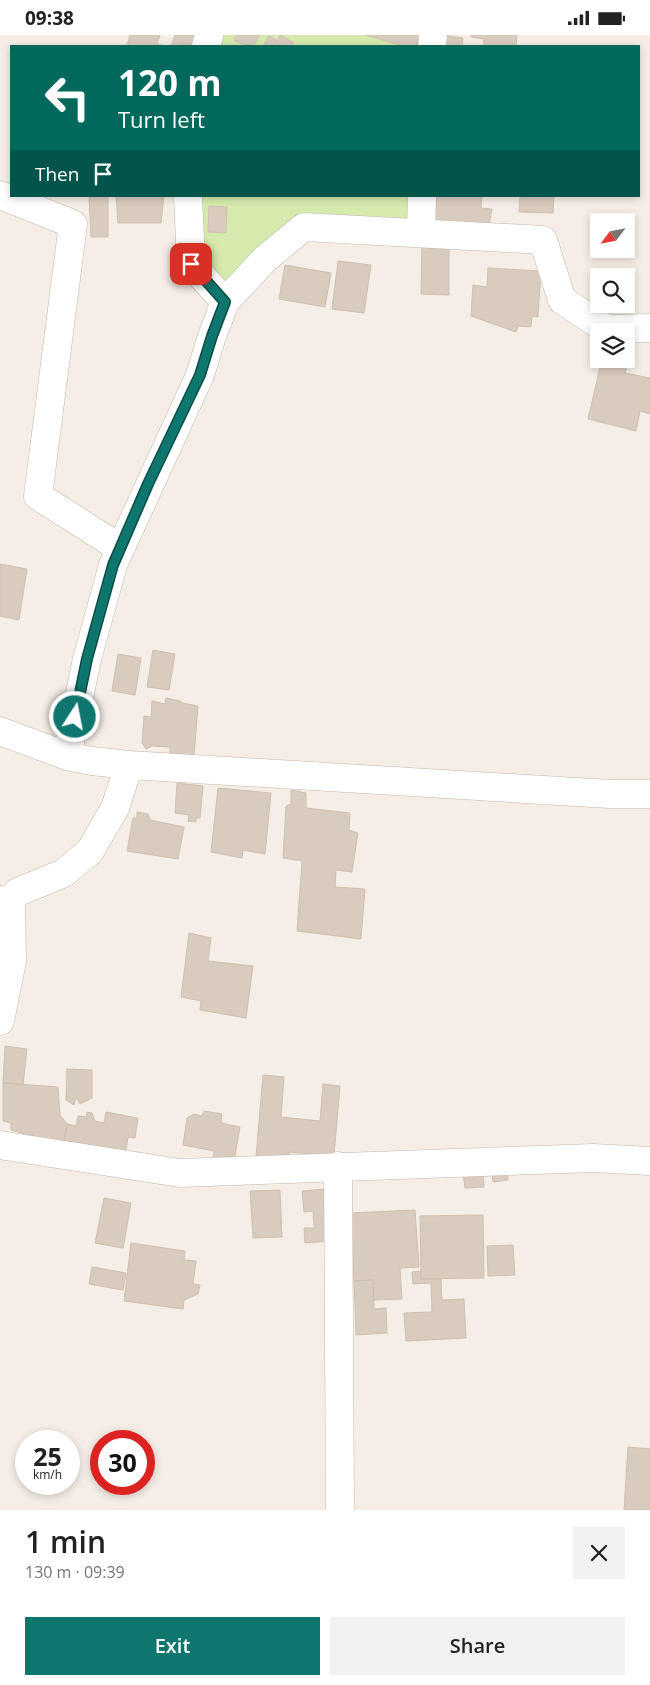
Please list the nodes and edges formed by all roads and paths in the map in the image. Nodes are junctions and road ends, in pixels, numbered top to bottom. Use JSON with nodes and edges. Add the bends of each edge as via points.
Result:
{"nodes":[{"id":1,"x":0,"y":195,"type":"edge"},
{"id":2,"x":188,"y":197,"type":"edge"},
{"id":3,"x":422,"y":197,"type":"edge"},
{"id":4,"x":421,"y":233,"type":"junction"},
{"id":5,"x":225,"y":302,"type":"junction"},
{"id":6,"x":650,"y":328,"type":"edge"},
{"id":7,"x":120,"y":547,"type":"junction"},
{"id":8,"x":0,"y":731,"type":"edge"},
{"id":9,"x":67,"y":756,"type":"junction"},
{"id":10,"x":129,"y":765,"type":"junction"},
{"id":11,"x":650,"y":794,"type":"edge"},
{"id":12,"x":6,"y":900,"type":"edge"},
{"id":13,"x":0,"y":1021,"type":"edge"},
{"id":14,"x":0,"y":1145,"type":"edge"},
{"id":15,"x":650,"y":1161,"type":"edge"},
{"id":16,"x":338,"y":1167,"type":"junction"},
{"id":17,"x":340,"y":1510,"type":"edge"}],
"edges":[{"from":1,"to":7,"type":"street","via":[[73,225],[38,495]]},
{"from":2,"to":5,"type":"street","via":[[191,264]]},
{"from":3,"to":4,"type":"street"},
{"from":4,"to":5,"type":"street","via":[[304,227],[265,259]]},
{"from":4,"to":6,"type":"street","via":[[543,240],[562,301],[606,329]]},
{"from":5,"to":7,"type":"street","via":[[200,375]]},
{"from":7,"to":9,"type":"street","via":[[87,659]]},
{"from":8,"to":9,"type":"street"},
{"from":9,"to":10,"type":"street"},
{"from":10,"to":11,"type":"street"},
{"from":10,"to":12,"type":"street","via":[[115,808],[90,851],[64,873]]},
{"from":12,"to":13,"type":"street","via":[[12,961]]},
{"from":14,"to":16,"type":"street","via":[[180,1173]]},
{"from":15,"to":16,"type":"street","via":[[594,1158]]},
{"from":16,"to":17,"type":"street"}]}
